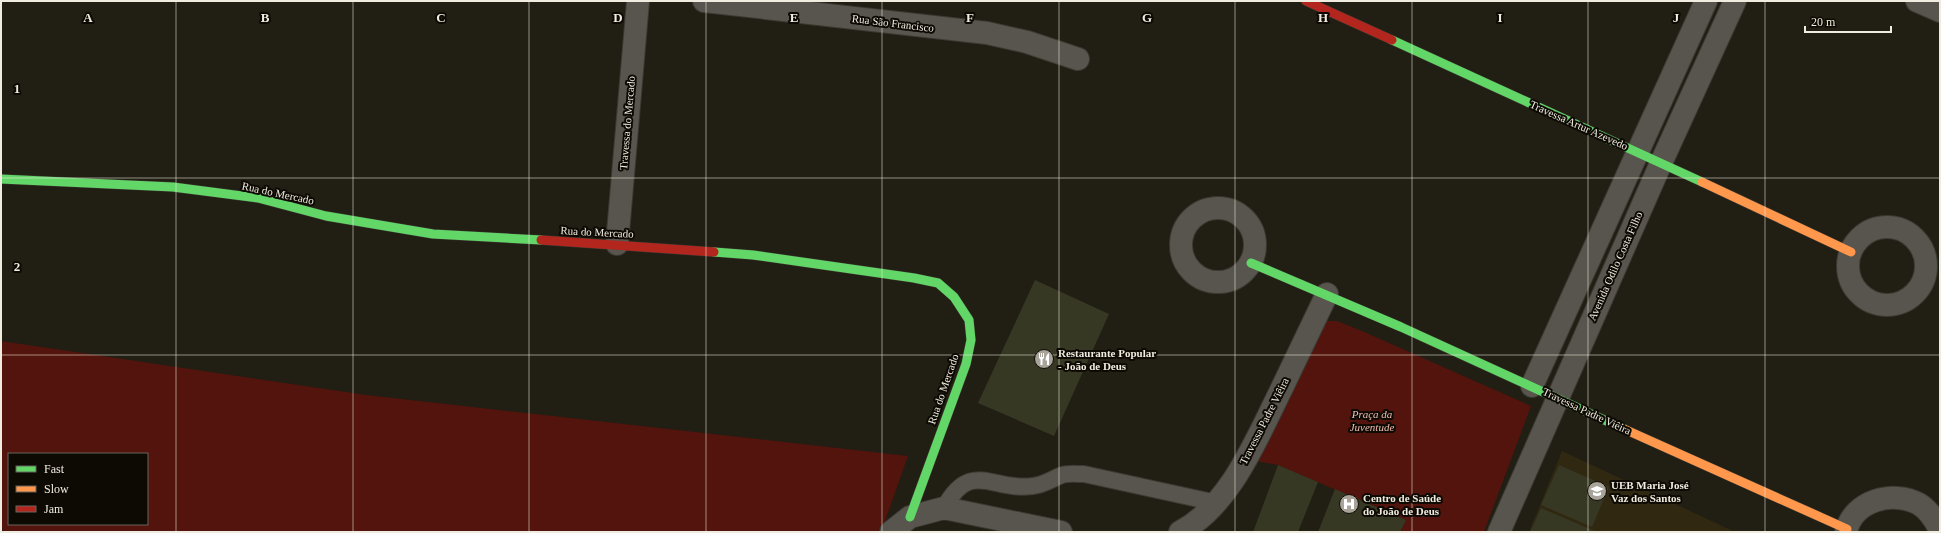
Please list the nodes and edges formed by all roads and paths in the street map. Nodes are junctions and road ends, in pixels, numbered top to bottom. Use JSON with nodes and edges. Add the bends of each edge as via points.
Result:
{"nodes":[{"id":1,"x":638,"y":1,"type":"edge"},
{"id":2,"x":704,"y":1,"type":"edge"},
{"id":3,"x":1306,"y":1,"type":"edge"},
{"id":4,"x":1706,"y":1,"type":"edge"},
{"id":5,"x":1735,"y":1,"type":"edge"},
{"id":6,"x":1917,"y":1,"type":"edge"},
{"id":7,"x":1940,"y":12,"type":"edge"},
{"id":8,"x":1078,"y":59,"type":"dead end"},
{"id":9,"x":1637,"y":151,"type":"junction"},
{"id":10,"x":1661,"y":163,"type":"junction"},
{"id":11,"x":1,"y":179,"type":"edge"},
{"id":12,"x":617,"y":244,"type":"junction"},
{"id":13,"x":1850,"y":252,"type":"dead end"},
{"id":14,"x":1251,"y":263,"type":"dead end"},
{"id":15,"x":1327,"y":294,"type":"junction"},
{"id":16,"x":1532,"y":386,"type":"junction"},
{"id":17,"x":1557,"y":397,"type":"junction"},
{"id":18,"x":1216,"y":503,"type":"junction"},
{"id":19,"x":944,"y":508,"type":"junction"},
{"id":20,"x":910,"y":517,"type":"junction"},
{"id":21,"x":1846,"y":530,"type":"edge"},
{"id":22,"x":1940,"y":530,"type":"edge"},
{"id":23,"x":891,"y":532,"type":"edge"},
{"id":24,"x":1061,"y":532,"type":"edge"},
{"id":25,"x":1180,"y":532,"type":"edge"},
{"id":26,"x":1206,"y":532,"type":"edge"},
{"id":27,"x":1499,"y":532,"type":"edge"}],
"edges":[{"from":1,"to":12,"type":"street","name":"Travessa do Mercado"},
{"from":2,"to":8,"type":"street","name":"Rua São Francisco","via":[[987,33],[1027,42]]},
{"from":3,"to":9,"type":"street","name":"Travessa Artur Azevedo"},
{"from":4,"to":9,"type":"street"},
{"from":5,"to":10,"type":"street","name":"Avenida Odilo Costa Filho"},
{"from":6,"to":7,"type":"street"},
{"from":9,"to":10,"type":"street","name":"Travessa Artur Azevedo"},
{"from":9,"to":16,"type":"street"},
{"from":10,"to":13,"type":"street","name":"Travessa Artur Azevedo"},
{"from":10,"to":17,"type":"street","name":"Avenida Odilo Costa Filho"},
{"from":11,"to":12,"type":"street","name":"Rua do Mercado","via":[[173,187],[258,198],[326,216],[433,234]]},
{"from":12,"to":20,"type":"street","name":"Rua do Mercado","via":[[753,255],[888,273],[938,283],[954,297],[969,320],[971,340],[966,364]]},
{"from":14,"to":15,"type":"street","name":"Travessa Padre Viêira"},
{"from":15,"to":16,"type":"street","name":"Travessa Padre Viêira"},
{"from":15,"to":18,"type":"street","name":"Travessa Padre Viêira","via":[[1260,432],[1235,478]]},
{"from":16,"to":17,"type":"street","name":"Travessa Padre Viêira"},
{"from":17,"to":21,"type":"street","name":"Travessa Padre Viêira"},
{"from":17,"to":27,"type":"street","name":"Avenida Odilo Costa Filho"},
{"from":18,"to":19,"type":"lane","via":[[1084,474],[1063,475],[1034,486],[1020,487],[988,480],[973,481],[961,485]]},
{"from":18,"to":25,"type":"street","name":"Travessa Padre Viêira"},
{"from":18,"to":26,"type":"street"},
{"from":19,"to":20,"type":"street"},
{"from":19,"to":24,"type":"street"},
{"from":20,"to":23,"type":"street"},
{"from":21,"to":22,"type":"street","via":[[1856,514],[1869,503],[1886,497],[1904,498],[1920,504],[1933,516]]}]}
